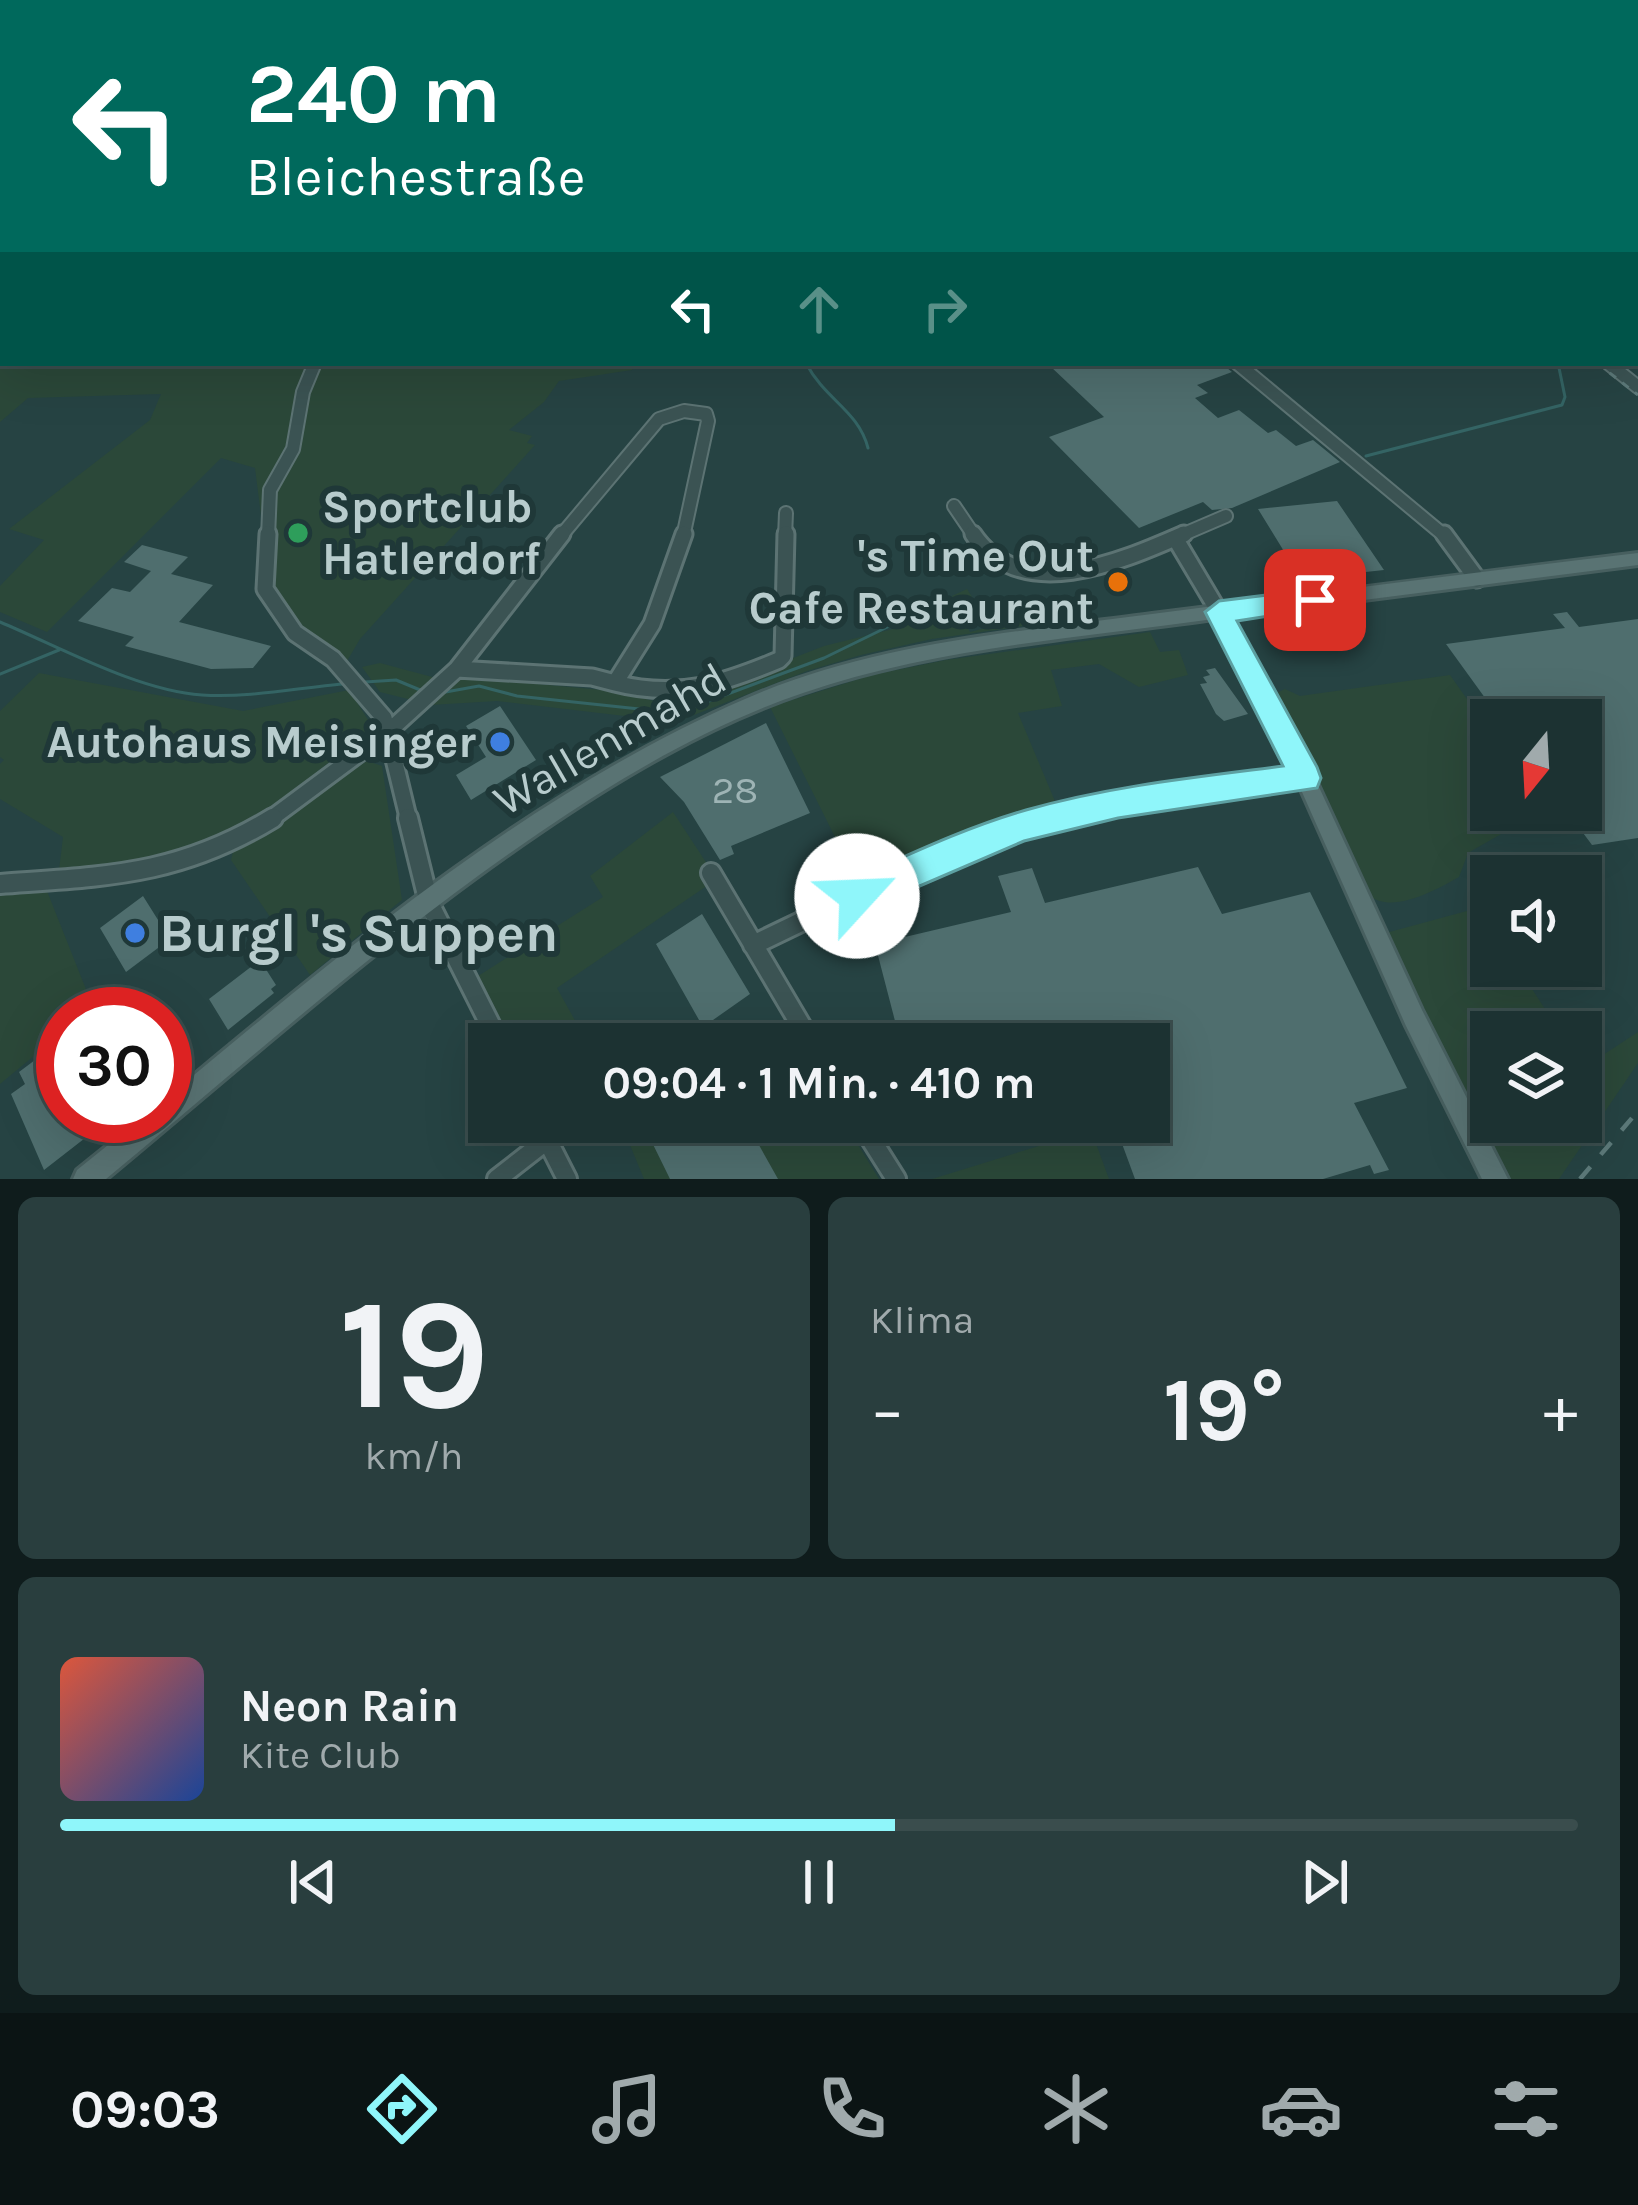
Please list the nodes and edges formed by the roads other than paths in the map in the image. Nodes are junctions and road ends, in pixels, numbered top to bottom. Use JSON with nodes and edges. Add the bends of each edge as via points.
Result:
{"nodes":[{"id":1,"x":314,"y":366,"type":"edge"},
{"id":2,"x":1241,"y":366,"type":"edge"},
{"id":3,"x":1612,"y":366,"type":"edge"},
{"id":4,"x":1638,"y":387,"type":"edge"},
{"id":5,"x":954,"y":506,"type":"dead end"},
{"id":6,"x":786,"y":512,"type":"dead end"},
{"id":7,"x":1226,"y":516,"type":"dead end"},
{"id":8,"x":1174,"y":538,"type":"junction"},
{"id":9,"x":1638,"y":559,"type":"edge"},
{"id":10,"x":1477,"y":580,"type":"junction"},
{"id":11,"x":1219,"y":612,"type":"junction"},
{"id":12,"x":457,"y":668,"type":"junction"},
{"id":13,"x":615,"y":683,"type":"junction"},
{"id":14,"x":388,"y":732,"type":"junction"},
{"id":15,"x":1305,"y":778,"type":"junction"},
{"id":16,"x":712,"y":873,"type":"dead end"},
{"id":17,"x":0,"y":884,"type":"edge"},
{"id":18,"x":429,"y":903,"type":"junction"},
{"id":19,"x":752,"y":945,"type":"junction"},
{"id":20,"x":489,"y":1023,"type":"edge"},
{"id":21,"x":799,"y":1023,"type":"edge"},
{"id":22,"x":531,"y":1143,"type":"edge"},
{"id":23,"x":549,"y":1143,"type":"edge"},
{"id":24,"x":873,"y":1143,"type":"edge"},
{"id":25,"x":117,"y":1168,"type":"edge"},
{"id":26,"x":86,"y":1179,"type":"edge"},
{"id":27,"x":496,"y":1179,"type":"edge"},
{"id":28,"x":567,"y":1179,"type":"edge"},
{"id":29,"x":896,"y":1179,"type":"edge"},
{"id":30,"x":1495,"y":1179,"type":"edge"}],
"edges":[{"from":1,"to":14,"type":"street","via":[[293,449],[270,490],[266,589],[292,631],[349,674]]},
{"from":2,"to":10,"type":"street","via":[[1438,526]]},
{"from":3,"to":4,"type":"street"},
{"from":5,"to":8,"type":"street","via":[[990,552],[1032,576],[1074,573]]},
{"from":6,"to":13,"type":"street","via":[[783,656],[687,694]]},
{"from":7,"to":8,"type":"street"},
{"from":8,"to":11,"type":"street"},
{"from":9,"to":10,"type":"main road","name":"Wallenmahd"},
{"from":10,"to":11,"type":"main road","name":"Wallenmahd"},
{"from":11,"to":15,"type":"main road"},
{"from":11,"to":18,"type":"main road","name":"Wallenmahd","via":[[921,653],[804,683],[639,760]]},
{"from":12,"to":13,"type":"street"},
{"from":12,"to":13,"type":"street","via":[[658,419],[706,414],[684,538]]},
{"from":12,"to":14,"type":"street"},
{"from":14,"to":17,"type":"street","via":[[232,844],[187,862]]},
{"from":14,"to":18,"type":"street"},
{"from":15,"to":19,"type":"street","via":[[1118,803],[1024,826]]},
{"from":15,"to":30,"type":"main road"},
{"from":16,"to":19,"type":"street"},
{"from":18,"to":20,"type":"street"},
{"from":18,"to":25,"type":"main road","name":"Wallenmahd"},
{"from":19,"to":21,"type":"street"},
{"from":22,"to":27,"type":"street"},
{"from":23,"to":28,"type":"street"},
{"from":24,"to":29,"type":"street"},
{"from":25,"to":26,"type":"main road","name":"Wallenmahd"}]}
